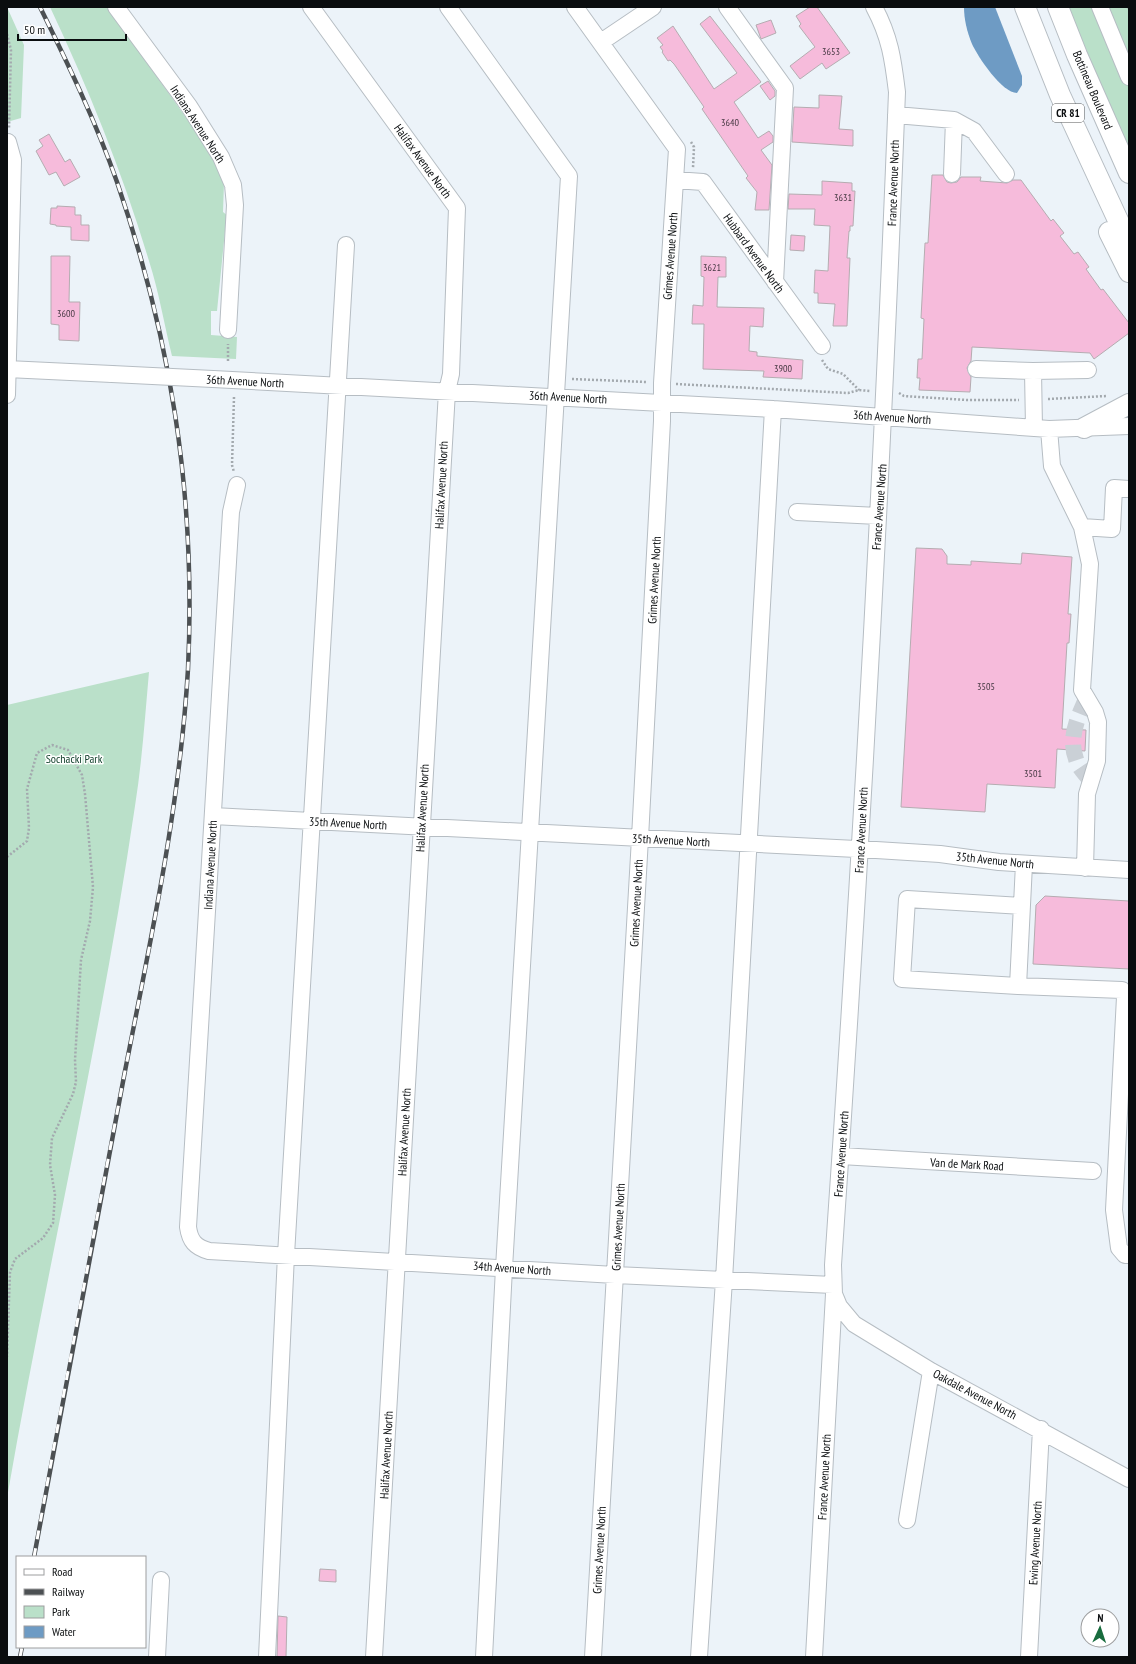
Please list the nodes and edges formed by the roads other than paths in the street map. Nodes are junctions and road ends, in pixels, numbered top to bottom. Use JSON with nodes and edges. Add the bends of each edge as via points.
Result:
{"nodes":[{"id":1,"x":116,"y":7,"type":"edge"},
{"id":2,"x":311,"y":7,"type":"edge"},
{"id":3,"x":448,"y":7,"type":"edge"},
{"id":4,"x":575,"y":7,"type":"edge"},
{"id":5,"x":653,"y":7,"type":"edge"},
{"id":6,"x":727,"y":7,"type":"edge"},
{"id":7,"x":874,"y":7,"type":"edge"},
{"id":8,"x":1025,"y":7,"type":"edge"},
{"id":9,"x":1058,"y":7,"type":"edge"},
{"id":10,"x":1100,"y":7,"type":"edge"},
{"id":11,"x":601,"y":42,"type":"junction"},
{"id":12,"x":1129,"y":77,"type":"edge"},
{"id":13,"x":1060,"y":95,"type":"junction"},
{"id":14,"x":896,"y":115,"type":"junction"},
{"id":15,"x":954,"y":120,"type":"junction"},
{"id":16,"x":8,"y":142,"type":"road end"},
{"id":17,"x":1129,"y":173,"type":"edge"},
{"id":18,"x":952,"y":174,"type":"dead end"},
{"id":19,"x":1006,"y":174,"type":"dead end"},
{"id":20,"x":675,"y":180,"type":"junction"},
{"id":21,"x":1129,"y":244,"type":"edge"},
{"id":22,"x":346,"y":245,"type":"dead end"},
{"id":23,"x":1129,"y":272,"type":"edge"},
{"id":24,"x":775,"y":282,"type":"junction"},
{"id":25,"x":228,"y":330,"type":"dead end"},
{"id":26,"x":822,"y":346,"type":"dead end"},
{"id":27,"x":8,"y":369,"type":"edge"},
{"id":28,"x":976,"y":369,"type":"dead end"},
{"id":29,"x":1088,"y":370,"type":"dead end"},
{"id":30,"x":1033,"y":371,"type":"junction"},
{"id":31,"x":338,"y":385,"type":"junction"},
{"id":32,"x":447,"y":391,"type":"junction"},
{"id":33,"x":7,"y":395,"type":"edge"},
{"id":34,"x":556,"y":396,"type":"junction"},
{"id":35,"x":662,"y":402,"type":"junction"},
{"id":36,"x":1129,"y":404,"type":"edge"},
{"id":37,"x":773,"y":409,"type":"junction"},
{"id":38,"x":883,"y":416,"type":"junction"},
{"id":39,"x":1129,"y":426,"type":"edge"},
{"id":40,"x":1042,"y":428,"type":"junction"},
{"id":41,"x":1084,"y":428,"type":"junction"},
{"id":42,"x":237,"y":485,"type":"road end"},
{"id":43,"x":1129,"y":489,"type":"edge"},
{"id":44,"x":797,"y":512,"type":"dead end"},
{"id":45,"x":878,"y":516,"type":"junction"},
{"id":46,"x":1082,"y":527,"type":"junction"},
{"id":47,"x":213,"y":816,"type":"junction"},
{"id":48,"x":313,"y":821,"type":"junction"},
{"id":49,"x":421,"y":827,"type":"junction"},
{"id":50,"x":529,"y":832,"type":"junction"},
{"id":51,"x":640,"y":838,"type":"junction"},
{"id":52,"x":747,"y":844,"type":"junction"},
{"id":53,"x":860,"y":850,"type":"junction"},
{"id":54,"x":1024,"y":864,"type":"junction"},
{"id":55,"x":1085,"y":868,"type":"junction"},
{"id":56,"x":1129,"y":870,"type":"edge"},
{"id":57,"x":1021,"y":906,"type":"junction"},
{"id":58,"x":1018,"y":986,"type":"junction"},
{"id":59,"x":841,"y":1156,"type":"junction"},
{"id":60,"x":1093,"y":1171,"type":"dead end"},
{"id":61,"x":194,"y":1244,"type":"joint"},
{"id":62,"x":286,"y":1255,"type":"junction"},
{"id":63,"x":1129,"y":1255,"type":"edge"},
{"id":64,"x":397,"y":1262,"type":"junction"},
{"id":65,"x":504,"y":1268,"type":"junction"},
{"id":66,"x":615,"y":1275,"type":"junction"},
{"id":67,"x":724,"y":1280,"type":"junction"},
{"id":68,"x":833,"y":1290,"type":"junction"},
{"id":69,"x":931,"y":1371,"type":"junction"},
{"id":70,"x":1041,"y":1429,"type":"junction"},
{"id":71,"x":1129,"y":1478,"type":"edge"},
{"id":72,"x":907,"y":1520,"type":"dead end"},
{"id":73,"x":161,"y":1580,"type":"dead end"},
{"id":74,"x":157,"y":1657,"type":"edge"},
{"id":75,"x":267,"y":1657,"type":"edge"},
{"id":76,"x":374,"y":1657,"type":"edge"},
{"id":77,"x":484,"y":1657,"type":"edge"},
{"id":78,"x":593,"y":1657,"type":"edge"},
{"id":79,"x":699,"y":1657,"type":"edge"},
{"id":80,"x":814,"y":1657,"type":"edge"},
{"id":81,"x":1028,"y":1657,"type":"edge"}],
"edges":[{"from":1,"to":25,"type":"street","name":"Indiana Avenue North","via":[[189,106],[222,156],[233,185],[235,206]]},
{"from":2,"to":32,"type":"street","name":"Halifax Avenue North","via":[[457,208],[451,374]]},
{"from":3,"to":34,"type":"street","via":[[569,176]]},
{"from":4,"to":11,"type":"street"},
{"from":5,"to":11,"type":"street"},
{"from":6,"to":24,"type":"street","via":[[785,88]]},
{"from":7,"to":14,"type":"street","name":"France Avenue North","via":[[885,26],[893,56],[897,92]]},
{"from":8,"to":13,"type":"main road","number":"CR 81"},
{"from":9,"to":17,"type":"main road","name":"Bottineau Boulevard","number":"CR 81"},
{"from":10,"to":12,"type":"street"},
{"from":11,"to":20,"type":"street","name":"Grimes Avenue North","via":[[678,149]]},
{"from":13,"to":21,"type":"main road","number":"CR 81"},
{"from":13,"to":23,"type":"main road","via":[[1099,213]]},
{"from":14,"to":15,"type":"street"},
{"from":14,"to":38,"type":"street","name":"France Avenue North"},
{"from":15,"to":18,"type":"street"},
{"from":15,"to":19,"type":"street","via":[[974,131]]},
{"from":16,"to":27,"type":"street","via":[[13,160]]},
{"from":20,"to":24,"type":"street","name":"Hubbard Avenue North","via":[[703,182]]},
{"from":20,"to":35,"type":"street","name":"Grimes Avenue North"},
{"from":22,"to":31,"type":"street"},
{"from":24,"to":26,"type":"street","name":"Hubbard Avenue North"},
{"from":27,"to":31,"type":"street","name":"36th Avenue North","bridge":true},
{"from":27,"to":33,"type":"street"},
{"from":28,"to":30,"type":"street"},
{"from":29,"to":30,"type":"street"},
{"from":30,"to":40,"type":"street","via":[[1032,400]]},
{"from":31,"to":32,"type":"street","name":"36th Avenue North"},
{"from":31,"to":48,"type":"street"},
{"from":32,"to":34,"type":"street","name":"36th Avenue North"},
{"from":32,"to":49,"type":"street","name":"Halifax Avenue North"},
{"from":34,"to":35,"type":"street","name":"36th Avenue North"},
{"from":34,"to":50,"type":"street"},
{"from":35,"to":37,"type":"street","name":"36th Avenue North"},
{"from":35,"to":51,"type":"street","name":"Grimes Avenue North"},
{"from":36,"to":41,"type":"main road"},
{"from":37,"to":38,"type":"street","name":"36th Avenue North"},
{"from":37,"to":52,"type":"street"},
{"from":38,"to":40,"type":"street","name":"36th Avenue North"},
{"from":38,"to":45,"type":"street","name":"France Avenue North"},
{"from":39,"to":41,"type":"street","name":"36th Avenue North"},
{"from":40,"to":41,"type":"street","name":"36th Avenue North"},
{"from":40,"to":46,"type":"street","via":[[1052,466]]},
{"from":42,"to":47,"type":"street","name":"Indiana Avenue North","via":[[231,512]]},
{"from":43,"to":46,"type":"street","via":[[1114,488],[1112,529]]},
{"from":44,"to":45,"type":"street"},
{"from":45,"to":53,"type":"street","name":"France Avenue North"},
{"from":46,"to":55,"type":"street","via":[[1090,564],[1082,690],[1098,722],[1097,761],[1088,794]]},
{"from":47,"to":48,"type":"street","name":"35th Avenue North"},
{"from":47,"to":61,"type":"street","name":"Indiana Avenue North","via":[[188,1227]]},
{"from":48,"to":49,"type":"street","name":"35th Avenue North"},
{"from":48,"to":62,"type":"street"},
{"from":49,"to":50,"type":"street","name":"35th Avenue North"},
{"from":49,"to":64,"type":"street","name":"Halifax Avenue North"},
{"from":50,"to":51,"type":"street","name":"35th Avenue North"},
{"from":50,"to":65,"type":"street"},
{"from":51,"to":52,"type":"street","name":"35th Avenue North"},
{"from":51,"to":66,"type":"street","name":"Grimes Avenue North"},
{"from":52,"to":53,"type":"street","name":"35th Avenue North"},
{"from":52,"to":67,"type":"street"},
{"from":53,"to":54,"type":"street","name":"35th Avenue North","via":[[940,854]]},
{"from":53,"to":59,"type":"street","name":"France Avenue North"},
{"from":54,"to":55,"type":"street","name":"35th Avenue North"},
{"from":54,"to":57,"type":"street"},
{"from":55,"to":56,"type":"street","name":"35th Avenue North"},
{"from":57,"to":58,"type":"street"},
{"from":57,"to":58,"type":"street","via":[[907,899],[902,979]]},
{"from":58,"to":63,"type":"street","via":[[1122,990],[1126,997],[1114,1210],[1119,1248],[1125,1255]]},
{"from":59,"to":60,"type":"street","name":"Van de Mark Road"},
{"from":59,"to":68,"type":"street","name":"France Avenue North"},
{"from":61,"to":62,"type":"street","name":"34th Avenue North","via":[[209,1251]]},
{"from":62,"to":64,"type":"street","name":"34th Avenue North"},
{"from":62,"to":75,"type":"street"},
{"from":64,"to":65,"type":"street","name":"34th Avenue North"},
{"from":64,"to":76,"type":"street","name":"Halifax Avenue North"},
{"from":65,"to":66,"type":"street","name":"34th Avenue North"},
{"from":65,"to":77,"type":"street"},
{"from":66,"to":67,"type":"street","name":"34th Avenue North"},
{"from":66,"to":78,"type":"street","name":"Grimes Avenue North"},
{"from":67,"to":68,"type":"street","name":"34th Avenue North"},
{"from":67,"to":79,"type":"street"},
{"from":68,"to":69,"type":"street","name":"Oakdale Avenue North","via":[[839,1306],[854,1324]]},
{"from":68,"to":80,"type":"street","name":"France Avenue North"},
{"from":69,"to":70,"type":"street","name":"Oakdale Avenue North"},
{"from":69,"to":72,"type":"street"},
{"from":70,"to":71,"type":"street","name":"Oakdale Avenue North"},
{"from":70,"to":81,"type":"street","name":"Ewing Avenue North"},
{"from":73,"to":74,"type":"street"}]}
